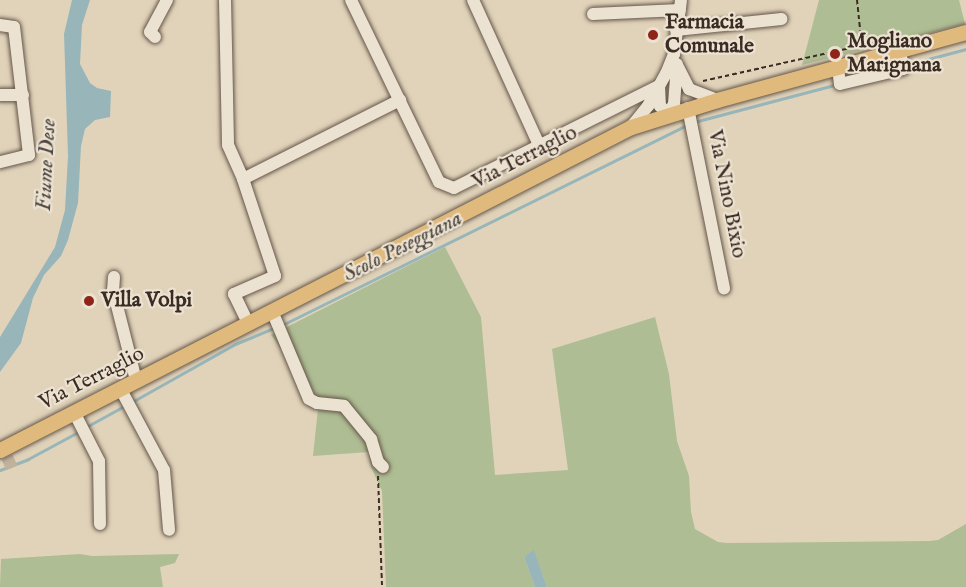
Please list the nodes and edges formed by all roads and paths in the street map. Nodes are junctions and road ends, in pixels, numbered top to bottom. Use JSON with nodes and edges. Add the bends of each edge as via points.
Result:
{"nodes":[{"id":1,"x":167,"y":0,"type":"edge"},
{"id":2,"x":225,"y":0,"type":"edge"},
{"id":3,"x":351,"y":0,"type":"edge"},
{"id":4,"x":473,"y":0,"type":"edge"},
{"id":5,"x":857,"y":0,"type":"edge"},
{"id":6,"x":680,"y":5,"type":"edge"},
{"id":7,"x":593,"y":14,"type":"dead end"},
{"id":8,"x":781,"y":19,"type":"dead end"},
{"id":9,"x":0,"y":26,"type":"edge"},
{"id":10,"x":676,"y":30,"type":"junction"},
{"id":11,"x":966,"y":32,"type":"edge"},
{"id":12,"x":154,"y":37,"type":"dead end"},
{"id":13,"x":889,"y":39,"type":"dead end"},
{"id":14,"x":900,"y":50,"type":"junction"},
{"id":15,"x":869,"y":51,"type":"junction"},
{"id":16,"x":675,"y":59,"type":"junction"},
{"id":17,"x":838,"y":68,"type":"junction"},
{"id":18,"x":659,"y":86,"type":"junction"},
{"id":19,"x":687,"y":86,"type":"junction"},
{"id":20,"x":0,"y":95,"type":"edge"},
{"id":21,"x":23,"y":95,"type":"junction"},
{"id":22,"x":400,"y":100,"type":"junction"},
{"id":23,"x":717,"y":100,"type":"junction"},
{"id":24,"x":668,"y":114,"type":"junction"},
{"id":25,"x":690,"y":118,"type":"junction"},
{"id":26,"x":631,"y":127,"type":"junction"},
{"id":27,"x":540,"y":147,"type":"junction"},
{"id":28,"x":0,"y":162,"type":"edge"},
{"id":29,"x":243,"y":179,"type":"junction"},
{"id":30,"x":114,"y":278,"type":"dead end"},
{"id":31,"x":724,"y":288,"type":"dead end"},
{"id":32,"x":245,"y":318,"type":"junction"},
{"id":33,"x":276,"y":321,"type":"junction"},
{"id":34,"x":136,"y":380,"type":"junction"},
{"id":35,"x":126,"y":398,"type":"junction"},
{"id":36,"x":80,"y":423,"type":"junction"},
{"id":37,"x":3,"y":452,"type":"edge"},
{"id":38,"x":381,"y":464,"type":"joint"},
{"id":39,"x":100,"y":524,"type":"dead end"},
{"id":40,"x":169,"y":530,"type":"dead end"},
{"id":41,"x":382,"y":587,"type":"edge"}],
"edges":[{"from":1,"to":12,"type":"street","via":[[150,32]]},
{"from":2,"to":29,"type":"street","via":[[228,145]]},
{"from":3,"to":22,"type":"street"},
{"from":4,"to":27,"type":"street"},
{"from":5,"to":15,"type":"path","via":[[860,30]]},
{"from":6,"to":7,"type":"street"},
{"from":6,"to":10,"type":"street"},
{"from":8,"to":10,"type":"street"},
{"from":9,"to":21,"type":"street","via":[[14,27]]},
{"from":10,"to":16,"type":"street"},
{"from":11,"to":14,"type":"main road","name":"Via Terraglio"},
{"from":13,"to":15,"type":"path"},
{"from":14,"to":15,"type":"main road","name":"Via Terraglio"},
{"from":14,"to":17,"type":"street","via":[[903,69],[840,84]]},
{"from":15,"to":17,"type":"main road","name":"Via Terraglio"},
{"from":15,"to":19,"type":"path"},
{"from":16,"to":18,"type":"street"},
{"from":16,"to":19,"type":"street"},
{"from":16,"to":24,"type":"street","via":[[674,104]]},
{"from":17,"to":23,"type":"main road","name":"Via Terraglio"},
{"from":18,"to":24,"type":"street","via":[[660,106]]},
{"from":18,"to":26,"type":"street"},
{"from":18,"to":27,"type":"street"},
{"from":19,"to":23,"type":"street"},
{"from":20,"to":21,"type":"street"},
{"from":21,"to":28,"type":"street","via":[[29,155]]},
{"from":22,"to":27,"type":"street","via":[[439,182],[454,188]]},
{"from":22,"to":29,"type":"street"},
{"from":23,"to":25,"type":"main road","name":"Via Terraglio"},
{"from":24,"to":25,"type":"main road","name":"Via Terraglio"},
{"from":24,"to":26,"type":"main road","name":"Via Terraglio"},
{"from":25,"to":31,"type":"street","name":"Via Nino Bixio"},
{"from":26,"to":33,"type":"main road","name":"Via Terraglio"},
{"from":29,"to":32,"type":"street","via":[[275,276],[234,294]]},
{"from":30,"to":34,"type":"street","via":[[113,291]]},
{"from":32,"to":33,"type":"main road","name":"Via Terraglio"},
{"from":32,"to":34,"type":"main road","name":"Via Terraglio"},
{"from":33,"to":38,"type":"street","via":[[309,399],[344,406],[371,439]]},
{"from":34,"to":35,"type":"main road","name":"Via Terraglio"},
{"from":35,"to":36,"type":"main road","name":"Via Terraglio"},
{"from":35,"to":40,"type":"street","via":[[164,470]]},
{"from":36,"to":37,"type":"main road","name":"Via Terraglio"},
{"from":36,"to":39,"type":"street","via":[[99,461]]},
{"from":38,"to":41,"type":"path"}]}
